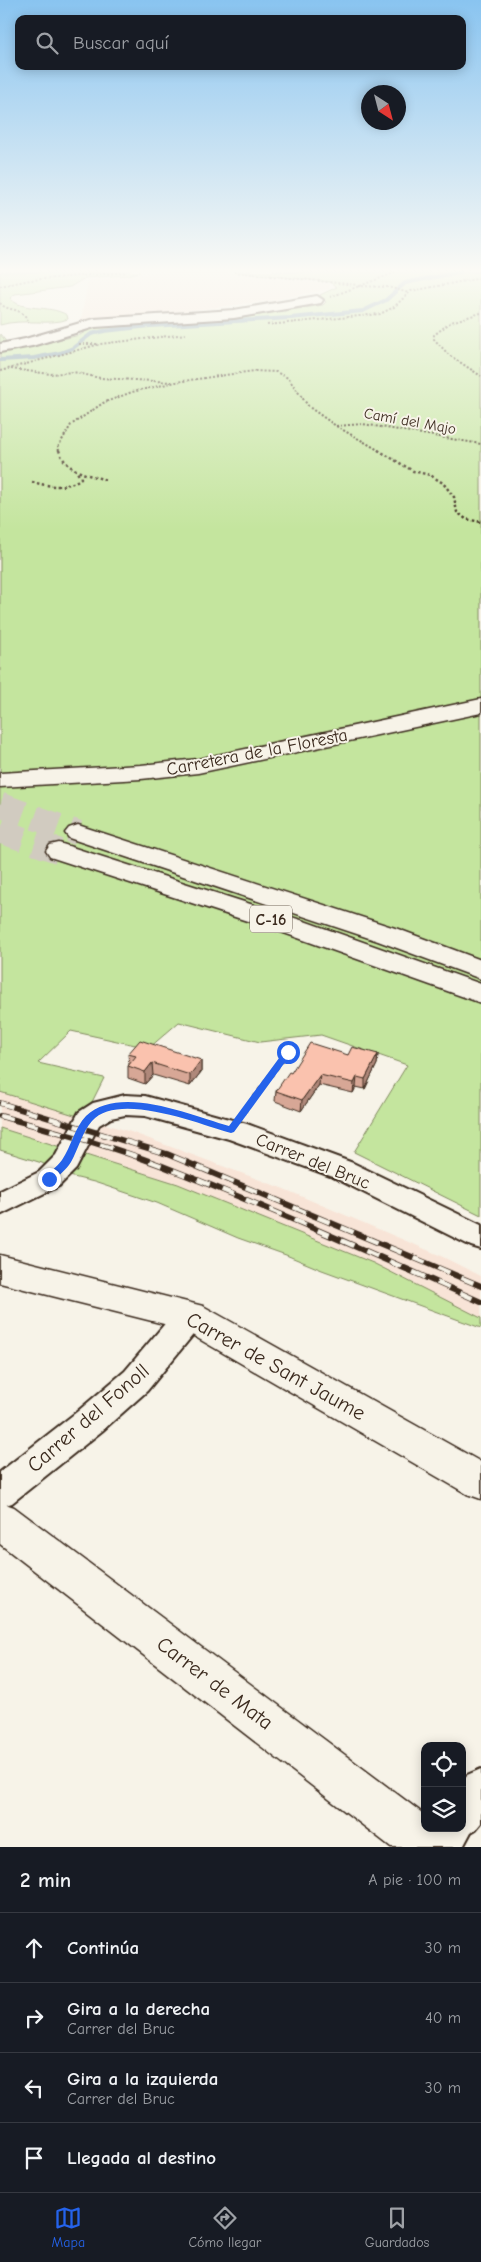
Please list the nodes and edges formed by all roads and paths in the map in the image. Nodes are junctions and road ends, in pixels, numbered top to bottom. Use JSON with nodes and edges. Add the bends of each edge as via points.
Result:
{"nodes":[{"id":1,"x":454,"y":358,"type":"edge"},
{"id":2,"x":11,"y":369,"type":"dead end"},
{"id":3,"x":481,"y":376,"type":"edge"},
{"id":4,"x":176,"y":382,"type":"junction"},
{"id":5,"x":336,"y":426,"type":"junction"},
{"id":6,"x":481,"y":444,"type":"edge"},
{"id":7,"x":76,"y":470,"type":"junction"},
{"id":8,"x":107,"y":480,"type":"dead end"},
{"id":9,"x":32,"y":482,"type":"dead end"},
{"id":10,"x":481,"y":522,"type":"edge"},
{"id":11,"x":481,"y":706,"type":"edge"},
{"id":12,"x":0,"y":780,"type":"edge"},
{"id":13,"x":481,"y":970,"type":"edge"},
{"id":14,"x":481,"y":994,"type":"edge"},
{"id":15,"x":288,"y":1052,"type":"dead end"},
{"id":16,"x":231,"y":1130,"type":"junction"},
{"id":17,"x":0,"y":1204,"type":"edge"},
{"id":18,"x":481,"y":1238,"type":"edge"},
{"id":19,"x":0,"y":1269,"type":"edge"},
{"id":20,"x":190,"y":1316,"type":"junction"},
{"id":21,"x":481,"y":1482,"type":"edge"},
{"id":22,"x":0,"y":1492,"type":"edge"},
{"id":23,"x":0,"y":1520,"type":"edge"},
{"id":24,"x":481,"y":1788,"type":"edge"},
{"id":25,"x":466,"y":1809,"type":"edge"},
{"id":26,"x":449,"y":1832,"type":"edge"},
{"id":27,"x":429,"y":1847,"type":"edge"},
{"id":28,"x":439,"y":1847,"type":"edge"}],
"edges":[{"from":1,"to":3,"type":"path"},
{"from":2,"to":4,"type":"path"},
{"from":4,"to":5,"type":"path","via":[[254,371],[276,372],[288,378],[308,407]]},
{"from":4,"to":7,"type":"path","via":[[132,392],[103,403],[71,424],[58,447],[60,457]]},
{"from":5,"to":6,"type":"path","name":"Camí del Majo","via":[[351,423],[375,425]]},
{"from":5,"to":10,"type":"path","via":[[414,473],[433,477],[454,496],[457,512],[466,519]]},
{"from":7,"to":8,"type":"path"},
{"from":7,"to":9,"type":"path","via":[[81,478],[75,484],[60,487]]},
{"from":11,"to":12,"type":"main road","name":"Carretera de la Floresta","via":[[198,766]]},
{"from":13,"to":14,"type":"main road","number":"C-16","via":[[378,932],[68,842]]},
{"from":15,"to":16,"type":"path"},
{"from":16,"to":17,"type":"street","name":"Carrer del Bruc","via":[[145,1106],[125,1105],[103,1110],[88,1119],[66,1162],[49,1179]]},
{"from":16,"to":18,"type":"street","name":"Carrer del Bruc","via":[[343,1170]]},
{"from":19,"to":20,"type":"main road","name":"Carrer de Sant Jaume"},
{"from":20,"to":21,"type":"main road","name":"Carrer de Sant Jaume"},
{"from":20,"to":22,"type":"street","name":"Carrer del Fonoll","via":[[136,1381]]},
{"from":23,"to":27,"type":"main road","name":"Carrer de Mata"},
{"from":24,"to":25,"type":"street"},
{"from":26,"to":28,"type":"street"}]}
